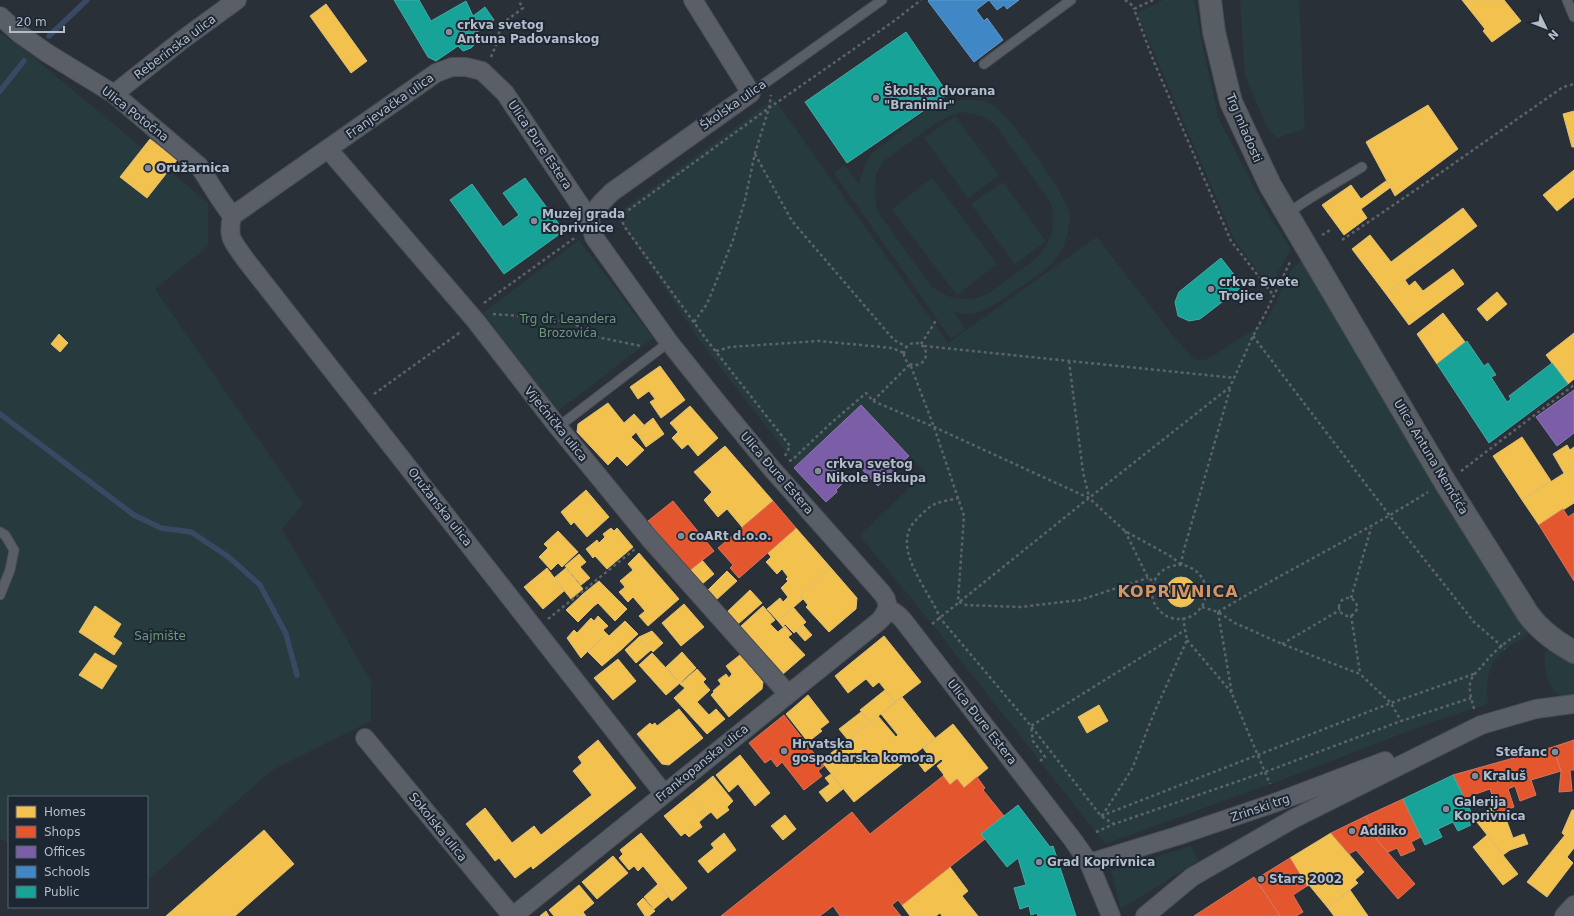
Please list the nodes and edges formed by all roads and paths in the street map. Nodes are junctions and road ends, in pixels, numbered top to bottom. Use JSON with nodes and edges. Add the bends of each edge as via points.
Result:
{"nodes":[{"id":1,"x":237,"y":0,"type":"edge"},
{"id":2,"x":518,"y":0,"type":"edge"},
{"id":3,"x":693,"y":0,"type":"edge"},
{"id":4,"x":882,"y":0,"type":"edge"},
{"id":5,"x":922,"y":0,"type":"edge"},
{"id":6,"x":1071,"y":0,"type":"edge"},
{"id":7,"x":1125,"y":0,"type":"edge"},
{"id":8,"x":1153,"y":0,"type":"edge"},
{"id":9,"x":1210,"y":0,"type":"edge"},
{"id":10,"x":1567,"y":0,"type":"edge"},
{"id":11,"x":1134,"y":10,"type":"junction"},
{"id":12,"x":0,"y":16,"type":"edge"},
{"id":13,"x":1574,"y":17,"type":"edge"},
{"id":14,"x":984,"y":64,"type":"dead end"},
{"id":15,"x":482,"y":71,"type":"junction"},
{"id":16,"x":1574,"y":84,"type":"edge"},
{"id":17,"x":751,"y":93,"type":"junction"},
{"id":18,"x":114,"y":94,"type":"junction"},
{"id":19,"x":769,"y":108,"type":"junction"},
{"id":20,"x":328,"y":149,"type":"junction"},
{"id":21,"x":755,"y":153,"type":"junction"},
{"id":22,"x":1362,"y":167,"type":"dead end"},
{"id":23,"x":1286,"y":214,"type":"junction"},
{"id":24,"x":232,"y":216,"type":"junction"},
{"id":25,"x":590,"y":216,"type":"junction"},
{"id":26,"x":1332,"y":229,"type":"dead end"},
{"id":27,"x":580,"y":234,"type":"dead end"},
{"id":28,"x":1342,"y":240,"type":"dead end"},
{"id":29,"x":1306,"y":247,"type":"junction"},
{"id":30,"x":1274,"y":296,"type":"junction"},
{"id":31,"x":479,"y":317,"type":"junction"},
{"id":32,"x":936,"y":319,"type":"dead end"},
{"id":33,"x":694,"y":322,"type":"junction"},
{"id":34,"x":1253,"y":336,"type":"junction"},
{"id":35,"x":669,"y":342,"type":"junction"},
{"id":36,"x":921,"y":344,"type":"junction"},
{"id":37,"x":924,"y":346,"type":"junction"},
{"id":38,"x":907,"y":347,"type":"junction"},
{"id":39,"x":716,"y":351,"type":"junction"},
{"id":40,"x":904,"y":353,"type":"junction"},
{"id":41,"x":654,"y":355,"type":"junction"},
{"id":42,"x":1069,"y":361,"type":"junction"},
{"id":43,"x":910,"y":364,"type":"junction"},
{"id":44,"x":1235,"y":378,"type":"junction"},
{"id":45,"x":1574,"y":385,"type":"edge"},
{"id":46,"x":1230,"y":387,"type":"junction"},
{"id":47,"x":369,"y":398,"type":"dead end"},
{"id":48,"x":873,"y":400,"type":"junction"},
{"id":49,"x":558,"y":427,"type":"junction"},
{"id":50,"x":934,"y":427,"type":"junction"},
{"id":51,"x":784,"y":457,"type":"dead end"},
{"id":52,"x":787,"y":461,"type":"dead end"},
{"id":53,"x":1456,"y":475,"type":"dead end"},
{"id":54,"x":1429,"y":491,"type":"dead end"},
{"id":55,"x":959,"y":498,"type":"junction"},
{"id":56,"x":1090,"y":498,"type":"junction"},
{"id":57,"x":1390,"y":516,"type":"junction"},
{"id":58,"x":1371,"y":527,"type":"junction"},
{"id":59,"x":1125,"y":531,"type":"junction"},
{"id":60,"x":0,"y":532,"type":"edge"},
{"id":61,"x":649,"y":538,"type":"junction"},
{"id":62,"x":1181,"y":565,"type":"junction"},
{"id":63,"x":1148,"y":578,"type":"junction"},
{"id":64,"x":1155,"y":582,"type":"junction"},
{"id":65,"x":0,"y":595,"type":"edge"},
{"id":66,"x":1351,"y":598,"type":"junction"},
{"id":67,"x":958,"y":602,"type":"junction"},
{"id":68,"x":1202,"y":607,"type":"junction"},
{"id":69,"x":888,"y":608,"type":"junction"},
{"id":70,"x":1340,"y":610,"type":"junction"},
{"id":71,"x":1218,"y":612,"type":"junction"},
{"id":72,"x":1351,"y":615,"type":"junction"},
{"id":73,"x":940,"y":618,"type":"junction"},
{"id":74,"x":1183,"y":618,"type":"junction"},
{"id":75,"x":546,"y":621,"type":"dead end"},
{"id":76,"x":932,"y":624,"type":"dead end"},
{"id":77,"x":1185,"y":630,"type":"junction"},
{"id":78,"x":1526,"y":631,"type":"dead end"},
{"id":79,"x":1187,"y":640,"type":"junction"},
{"id":80,"x":1282,"y":644,"type":"junction"},
{"id":81,"x":1500,"y":645,"type":"junction"},
{"id":82,"x":1505,"y":649,"type":"dead end"},
{"id":83,"x":1574,"y":652,"type":"edge"},
{"id":84,"x":1360,"y":674,"type":"junction"},
{"id":85,"x":1474,"y":674,"type":"junction"},
{"id":86,"x":788,"y":694,"type":"junction"},
{"id":87,"x":1232,"y":694,"type":"junction"},
{"id":88,"x":1471,"y":698,"type":"junction"},
{"id":89,"x":1391,"y":703,"type":"junction"},
{"id":90,"x":1574,"y":704,"type":"edge"},
{"id":91,"x":1478,"y":717,"type":"junction"},
{"id":92,"x":1401,"y":721,"type":"junction"},
{"id":93,"x":1031,"y":726,"type":"junction"},
{"id":94,"x":365,"y":738,"type":"dead end"},
{"id":95,"x":1258,"y":756,"type":"junction"},
{"id":96,"x":1040,"y":761,"type":"dead end"},
{"id":97,"x":1265,"y":772,"type":"junction"},
{"id":98,"x":1270,"y":784,"type":"dead end"},
{"id":99,"x":664,"y":794,"type":"junction"},
{"id":100,"x":1101,"y":816,"type":"junction"},
{"id":101,"x":1114,"y":824,"type":"junction"},
{"id":102,"x":1096,"y":832,"type":"dead end"},
{"id":103,"x":1089,"y":863,"type":"junction"},
{"id":104,"x":1574,"y":905,"type":"edge"},
{"id":105,"x":512,"y":916,"type":"edge"},
{"id":106,"x":1111,"y":916,"type":"edge"},
{"id":107,"x":1145,"y":916,"type":"edge"},
{"id":108,"x":1564,"y":916,"type":"edge"}],
"edges":[{"from":1,"to":18,"type":"street","name":"Reberinska ulica"},
{"from":2,"to":15,"type":"path","via":[[523,8],[499,26],[499,38]]},
{"from":3,"to":17,"type":"street"},
{"from":4,"to":17,"type":"lane","name":"Školska ulica"},
{"from":5,"to":19,"type":"path"},
{"from":6,"to":14,"type":"lane"},
{"from":7,"to":11,"type":"path"},
{"from":8,"to":11,"type":"path"},
{"from":9,"to":23,"type":"main road","name":"Trg mladosti","via":[[1214,32],[1231,102]]},
{"from":10,"to":13,"type":"lane"},
{"from":11,"to":30,"type":"path","via":[[1231,241]]},
{"from":12,"to":18,"type":"street","name":"Ulica Potočna","via":[[47,53]]},
{"from":15,"to":20,"type":"street","name":"Franjevačka ulica","via":[[452,67],[436,73]]},
{"from":15,"to":25,"type":"street","name":"Ulica Đure Estera","via":[[505,93],[582,208]]},
{"from":16,"to":28,"type":"path","via":[[1563,87]]},
{"from":17,"to":25,"type":"street","name":"Školska ulica","via":[[612,192]]},
{"from":18,"to":24,"type":"street","name":"Ulica Potočna","via":[[199,166]]},
{"from":19,"to":21,"type":"path"},
{"from":19,"to":33,"type":"path","via":[[621,218],[624,226]]},
{"from":20,"to":24,"type":"street","name":"Franjevačka ulica"},
{"from":20,"to":31,"type":"street","name":"Vijećnička ulica"},
{"from":21,"to":33,"type":"path","via":[[733,240],[707,304]]},
{"from":21,"to":38,"type":"path","via":[[792,221],[894,340]]},
{"from":22,"to":23,"type":"lane"},
{"from":23,"to":29,"type":"main road","name":"Trg mladosti"},
{"from":24,"to":99,"type":"street","name":"Oružanska ulica","via":[[228,230],[245,259]]},
{"from":25,"to":35,"type":"street","name":"Ulica Đure Estera","via":[[594,237]]},
{"from":26,"to":29,"type":"path"},
{"from":27,"to":31,"type":"path","via":[[478,308]]},
{"from":29,"to":30,"type":"path","via":[[1283,275]]},
{"from":29,"to":83,"type":"main road","name":"Ulica Antuna Nemčića","via":[[1445,482],[1528,614],[1550,637]]},
{"from":30,"to":34,"type":"path"},
{"from":31,"to":41,"type":"path","via":[[534,317],[573,323],[587,335],[648,347]]},
{"from":31,"to":47,"type":"path"},
{"from":31,"to":49,"type":"street","name":"Vijećnička ulica"},
{"from":32,"to":36,"type":"path"},
{"from":33,"to":39,"type":"path"},
{"from":34,"to":44,"type":"path"},
{"from":34,"to":57,"type":"path"},
{"from":35,"to":41,"type":"lane"},
{"from":35,"to":69,"type":"street","name":"Ulica Đure Estera","via":[[772,469],[882,593]]},
{"from":36,"to":37,"type":"path"},
{"from":36,"to":38,"type":"path","via":[[913,343]]},
{"from":37,"to":42,"type":"path"},
{"from":37,"to":43,"type":"path","via":[[927,353],[924,361],[918,365]]},
{"from":38,"to":40,"type":"path"},
{"from":39,"to":40,"type":"path","via":[[730,347],[819,341],[892,348]]},
{"from":39,"to":51,"type":"path","via":[[790,446]]},
{"from":40,"to":43,"type":"path"},
{"from":41,"to":49,"type":"lane"},
{"from":42,"to":44,"type":"path"},
{"from":42,"to":56,"type":"path","via":[[1083,472]]},
{"from":43,"to":48,"type":"path"},
{"from":43,"to":50,"type":"path"},
{"from":44,"to":46,"type":"path"},
{"from":45,"to":53,"type":"path"},
{"from":46,"to":56,"type":"path"},
{"from":46,"to":62,"type":"path"},
{"from":48,"to":50,"type":"path"},
{"from":48,"to":52,"type":"path","via":[[866,393],[792,460]]},
{"from":49,"to":61,"type":"street","name":"Vijećnička ulica"},
{"from":50,"to":55,"type":"path"},
{"from":50,"to":56,"type":"path"},
{"from":54,"to":57,"type":"path"},
{"from":55,"to":67,"type":"path","via":[[964,516]]},
{"from":55,"to":73,"type":"path","via":[[934,504],[910,526],[906,538],[912,563]]},
{"from":56,"to":59,"type":"path"},
{"from":56,"to":67,"type":"path"},
{"from":57,"to":58,"type":"path"},
{"from":57,"to":81,"type":"path","via":[[1474,622]]},
{"from":58,"to":66,"type":"path"},
{"from":58,"to":71,"type":"path"},
{"from":59,"to":62,"type":"path","via":[[1172,557]]},
{"from":59,"to":63,"type":"path"},
{"from":60,"to":65,"type":"lane","via":[[14,550],[10,570]]},
{"from":61,"to":75,"type":"path"},
{"from":61,"to":86,"type":"street","name":"Vijećnička ulica"},
{"from":62,"to":64,"type":"path","via":[[1168,568]]},
{"from":62,"to":68,"type":"path","via":[[1194,570],[1203,580],[1206,593]]},
{"from":63,"to":64,"type":"path"},
{"from":63,"to":67,"type":"path","via":[[1080,600],[1020,607],[966,605]]},
{"from":64,"to":74,"type":"path","via":[[1153,595],[1160,611],[1176,619]]},
{"from":66,"to":70,"type":"path","via":[[1343,600]]},
{"from":66,"to":72,"type":"path","via":[[1357,607]]},
{"from":67,"to":73,"type":"path"},
{"from":68,"to":71,"type":"path"},
{"from":68,"to":74,"type":"path","via":[[1192,616]]},
{"from":69,"to":86,"type":"street","name":"Frankopanska ulica","via":[[878,622]]},
{"from":69,"to":103,"type":"street","name":"Ulica Đure Estera","via":[[903,620]]},
{"from":70,"to":72,"type":"path","via":[[1343,614]]},
{"from":70,"to":80,"type":"path"},
{"from":71,"to":80,"type":"path","via":[[1235,623]]},
{"from":71,"to":87,"type":"path"},
{"from":72,"to":84,"type":"path"},
{"from":73,"to":76,"type":"path"},
{"from":73,"to":93,"type":"path"},
{"from":74,"to":77,"type":"path"},
{"from":77,"to":79,"type":"path"},
{"from":77,"to":93,"type":"path"},
{"from":78,"to":81,"type":"path"},
{"from":79,"to":87,"type":"path"},
{"from":79,"to":100,"type":"path","via":[[1154,712],[1132,769]]},
{"from":80,"to":84,"type":"path"},
{"from":81,"to":82,"type":"path"},
{"from":81,"to":85,"type":"path"},
{"from":84,"to":89,"type":"path"},
{"from":85,"to":88,"type":"path","via":[[1470,684]]},
{"from":85,"to":89,"type":"path"},
{"from":86,"to":99,"type":"street","name":"Frankopanska ulica"},
{"from":87,"to":95,"type":"path"},
{"from":88,"to":91,"type":"path"},
{"from":88,"to":92,"type":"path"},
{"from":89,"to":92,"type":"path"},
{"from":89,"to":95,"type":"path"},
{"from":90,"to":91,"type":"street","name":"Zrinski trg"},
{"from":91,"to":103,"type":"street","name":"Zrinski trg","via":[[1277,802]]},
{"from":91,"to":107,"type":"street","name":"Zrinski trg","via":[[1293,818],[1192,877]]},
{"from":92,"to":97,"type":"path"},
{"from":93,"to":96,"type":"path","via":[[1032,741],[1045,757]]},
{"from":93,"to":100,"type":"path"},
{"from":94,"to":105,"type":"street","name":"Sokolska ulica"},
{"from":95,"to":97,"type":"path"},
{"from":95,"to":100,"type":"path"},
{"from":97,"to":98,"type":"path"},
{"from":97,"to":101,"type":"path"},
{"from":99,"to":105,"type":"street","name":"Frankopanska ulica"},
{"from":100,"to":101,"type":"path"},
{"from":101,"to":102,"type":"path"},
{"from":103,"to":106,"type":"street"},
{"from":104,"to":108,"type":"street"}]}
